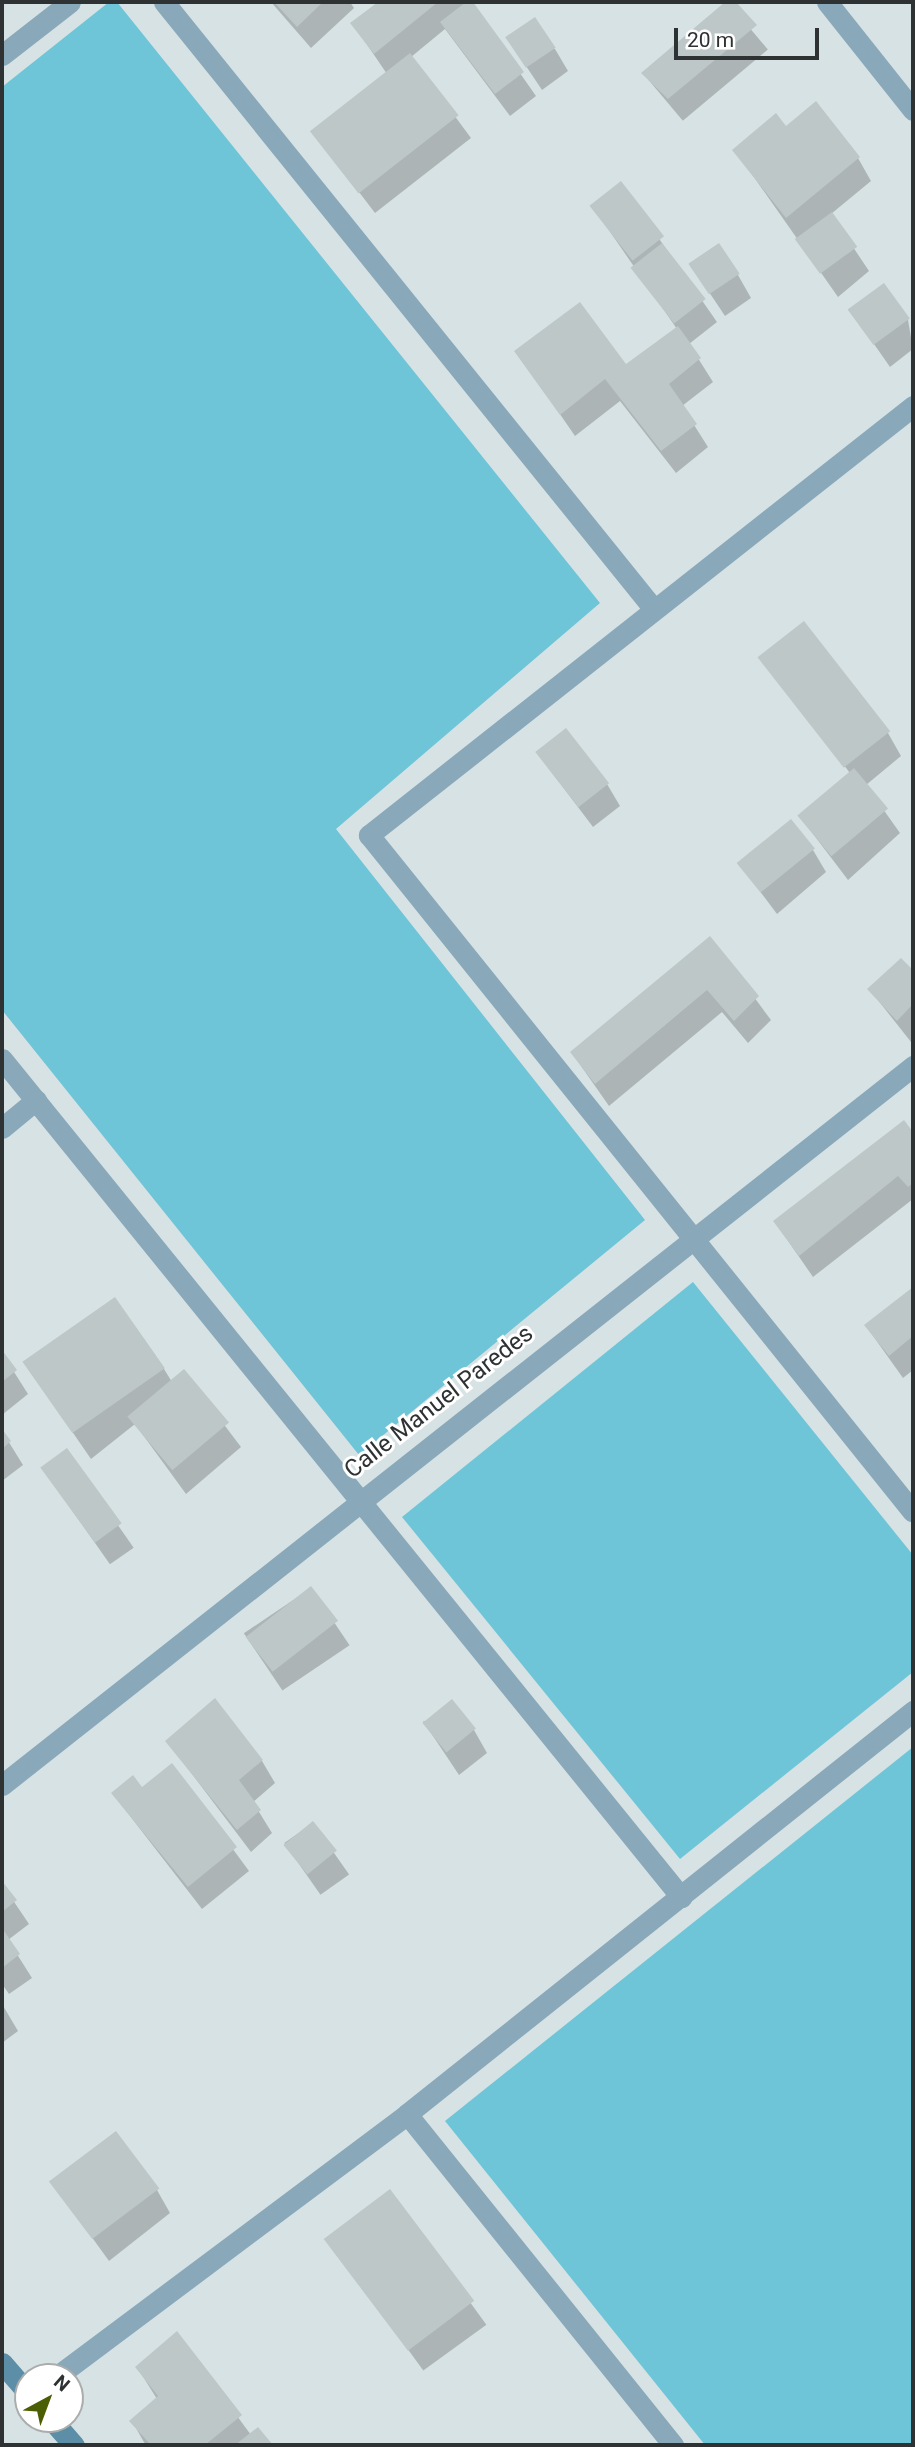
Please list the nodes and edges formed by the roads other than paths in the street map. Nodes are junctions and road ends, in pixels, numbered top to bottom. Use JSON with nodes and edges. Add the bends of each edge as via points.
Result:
{"nodes":[{"id":1,"x":70,"y":2,"type":"edge"},
{"id":2,"x":164,"y":2,"type":"edge"},
{"id":3,"x":827,"y":2,"type":"edge"},
{"id":4,"x":2,"y":55,"type":"edge"},
{"id":5,"x":913,"y":110,"type":"edge"},
{"id":6,"x":913,"y":406,"type":"edge"},
{"id":7,"x":653,"y":608,"type":"junction"},
{"id":8,"x":2,"y":1059,"type":"edge"},
{"id":9,"x":913,"y":1066,"type":"edge"},
{"id":10,"x":36,"y":1100,"type":"junction"},
{"id":11,"x":2,"y":1128,"type":"edge"},
{"id":12,"x":693,"y":1238,"type":"junction"},
{"id":13,"x":360,"y":1496,"type":"junction"},
{"id":14,"x":913,"y":1512,"type":"edge"},
{"id":15,"x":913,"y":1711,"type":"edge"},
{"id":16,"x":2,"y":1785,"type":"edge"},
{"id":17,"x":681,"y":1897,"type":"junction"},
{"id":18,"x":407,"y":2114,"type":"junction"},
{"id":19,"x":2,"y":2363,"type":"edge"},
{"id":20,"x":75,"y":2363,"type":"edge"},
{"id":21,"x":14,"y":2377,"type":"edge"},
{"id":22,"x":673,"y":2445,"type":"edge"}],
"edges":[{"from":1,"to":4,"type":"street"},
{"from":2,"to":7,"type":"street"},
{"from":3,"to":5,"type":"street"},
{"from":6,"to":7,"type":"street"},
{"from":7,"to":12,"type":"street","via":[[369,835]]},
{"from":8,"to":10,"type":"street"},
{"from":9,"to":12,"type":"street","name":"Calle Manuel Paredes"},
{"from":10,"to":11,"type":"street"},
{"from":10,"to":13,"type":"street"},
{"from":12,"to":13,"type":"street","name":"Calle Manuel Paredes"},
{"from":12,"to":14,"type":"street"},
{"from":13,"to":16,"type":"street","name":"Calle Manuel Paredes"},
{"from":13,"to":17,"type":"street"},
{"from":15,"to":17,"type":"street"},
{"from":17,"to":18,"type":"street"},
{"from":18,"to":20,"type":"street"},
{"from":18,"to":22,"type":"street"},
{"from":19,"to":21,"type":"main road"}]}
